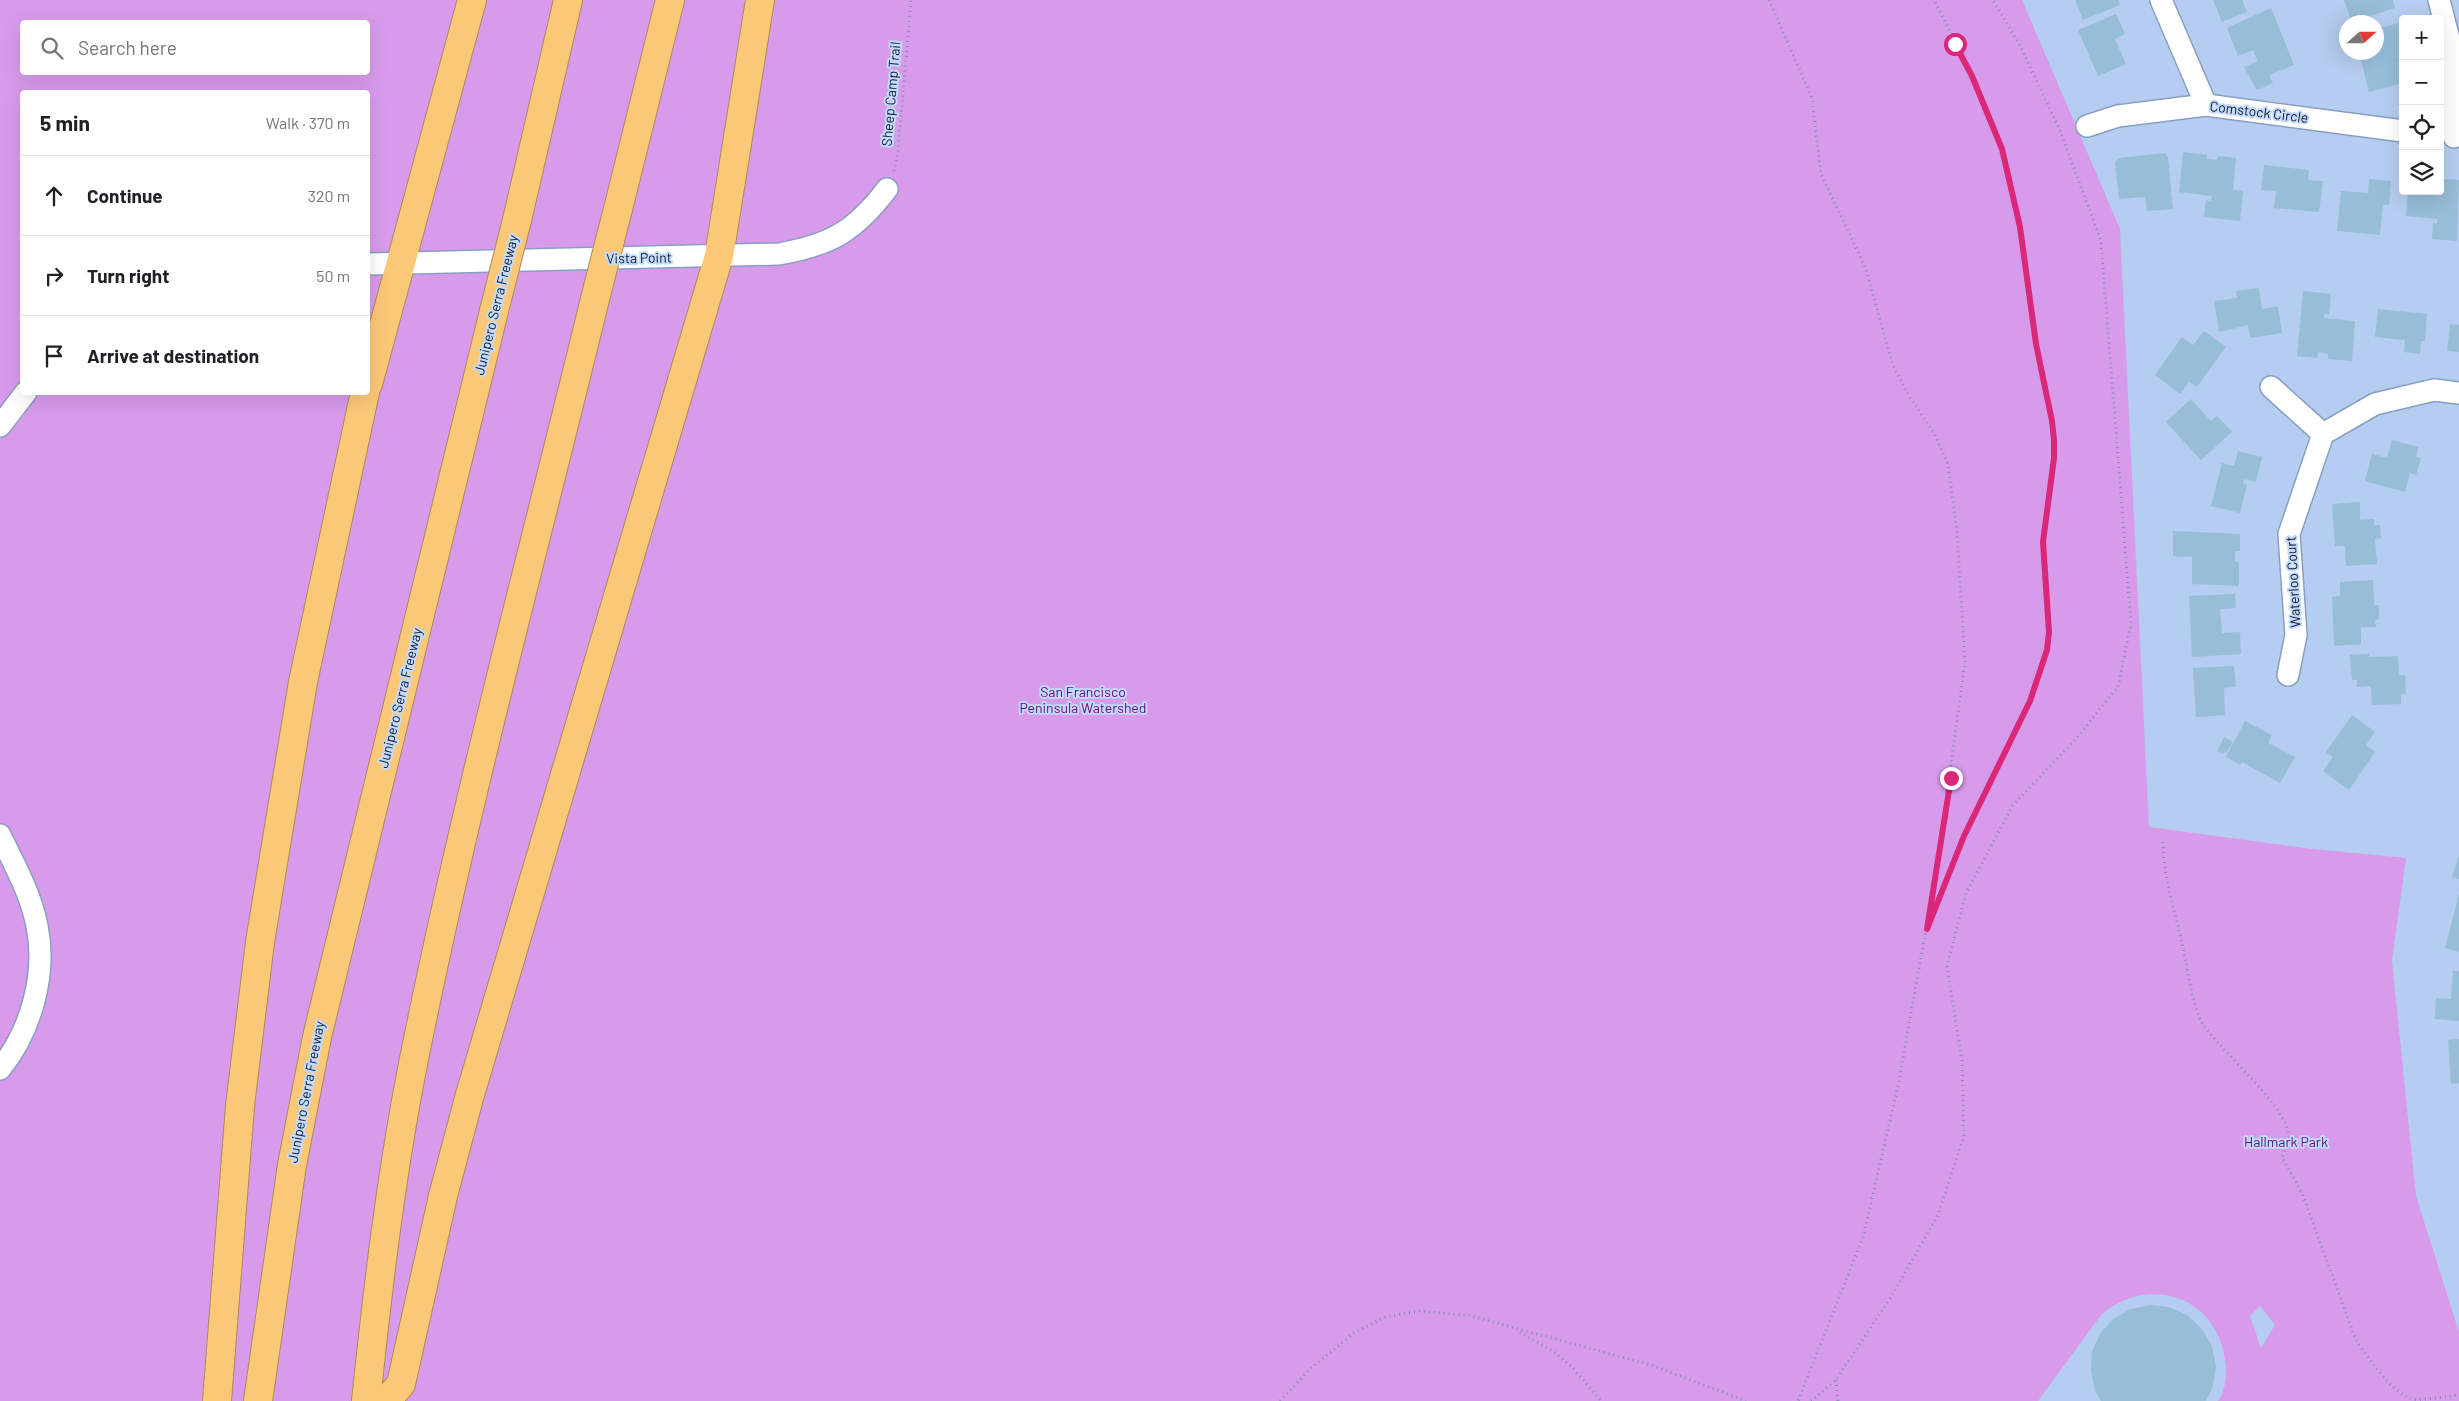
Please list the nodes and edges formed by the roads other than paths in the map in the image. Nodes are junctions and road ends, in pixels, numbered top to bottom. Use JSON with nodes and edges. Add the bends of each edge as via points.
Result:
{"nodes":[{"id":1,"x":472,"y":0,"type":"edge"},
{"id":2,"x":568,"y":0,"type":"edge"},
{"id":3,"x":670,"y":0,"type":"edge"},
{"id":4,"x":760,"y":0,"type":"edge"},
{"id":5,"x":2162,"y":0,"type":"edge"},
{"id":6,"x":2439,"y":0,"type":"edge"},
{"id":7,"x":2206,"y":105,"type":"junction"},
{"id":8,"x":2087,"y":126,"type":"dead end"},
{"id":9,"x":2399,"y":129,"type":"edge"},
{"id":10,"x":2451,"y":137,"type":"edge"},
{"id":11,"x":887,"y":189,"type":"road end"},
{"id":12,"x":719,"y":256,"type":"junction"},
{"id":13,"x":402,"y":263,"type":"junction"},
{"id":14,"x":370,"y":264,"type":"edge"},
{"id":15,"x":370,"y":377,"type":"edge"},
{"id":16,"x":2270,"y":387,"type":"dead end"},
{"id":17,"x":2459,"y":393,"type":"edge"},
{"id":18,"x":24,"y":395,"type":"edge"},
{"id":19,"x":359,"y":405,"type":"edge"},
{"id":20,"x":0,"y":426,"type":"edge"},
{"id":21,"x":2323,"y":434,"type":"junction"},
{"id":22,"x":2288,"y":675,"type":"dead end"},
{"id":23,"x":0,"y":835,"type":"edge"},
{"id":24,"x":0,"y":1069,"type":"edge"},
{"id":25,"x":217,"y":1401,"type":"edge"},
{"id":26,"x":258,"y":1401,"type":"edge"},
{"id":27,"x":366,"y":1401,"type":"edge"},
{"id":28,"x":386,"y":1401,"type":"edge"}],
"edges":[{"from":1,"to":13,"type":"highway"},
{"from":2,"to":26,"type":"highway","name":"Junipero Serra Freeway","bridge":true,"via":[[548,96],[317,1037],[292,1165]]},
{"from":3,"to":27,"type":"highway","bridge":true,"via":[[468,818],[414,1056],[375,1311]]},
{"from":4,"to":12,"type":"highway"},
{"from":5,"to":7,"type":"street"},
{"from":6,"to":10,"type":"street","via":[[2450,43]]},
{"from":7,"to":8,"type":"street","name":"Comstock Circle","via":[[2118,116]]},
{"from":7,"to":9,"type":"street","name":"Comstock Circle"},
{"from":11,"to":12,"type":"street","name":"Vista Point","via":[[869,213],[828,241],[779,254]]},
{"from":12,"to":13,"type":"street","name":"Vista Point"},
{"from":12,"to":28,"type":"highway","via":[[472,1089],[441,1205],[401,1384]]},
{"from":13,"to":14,"type":"street","name":"Vista Point"},
{"from":13,"to":15,"type":"highway"},
{"from":16,"to":21,"type":"street"},
{"from":17,"to":21,"type":"street","via":[[2434,390],[2376,404]]},
{"from":18,"to":20,"type":"street"},
{"from":19,"to":25,"type":"highway","via":[[303,682],[261,933],[240,1106]]},
{"from":21,"to":22,"type":"street","name":"Waterloo Court","via":[[2288,534],[2296,636]]},
{"from":23,"to":24,"type":"street","via":[[28,895],[38,926],[40,953],[31,1011],[20,1037]]}]}
